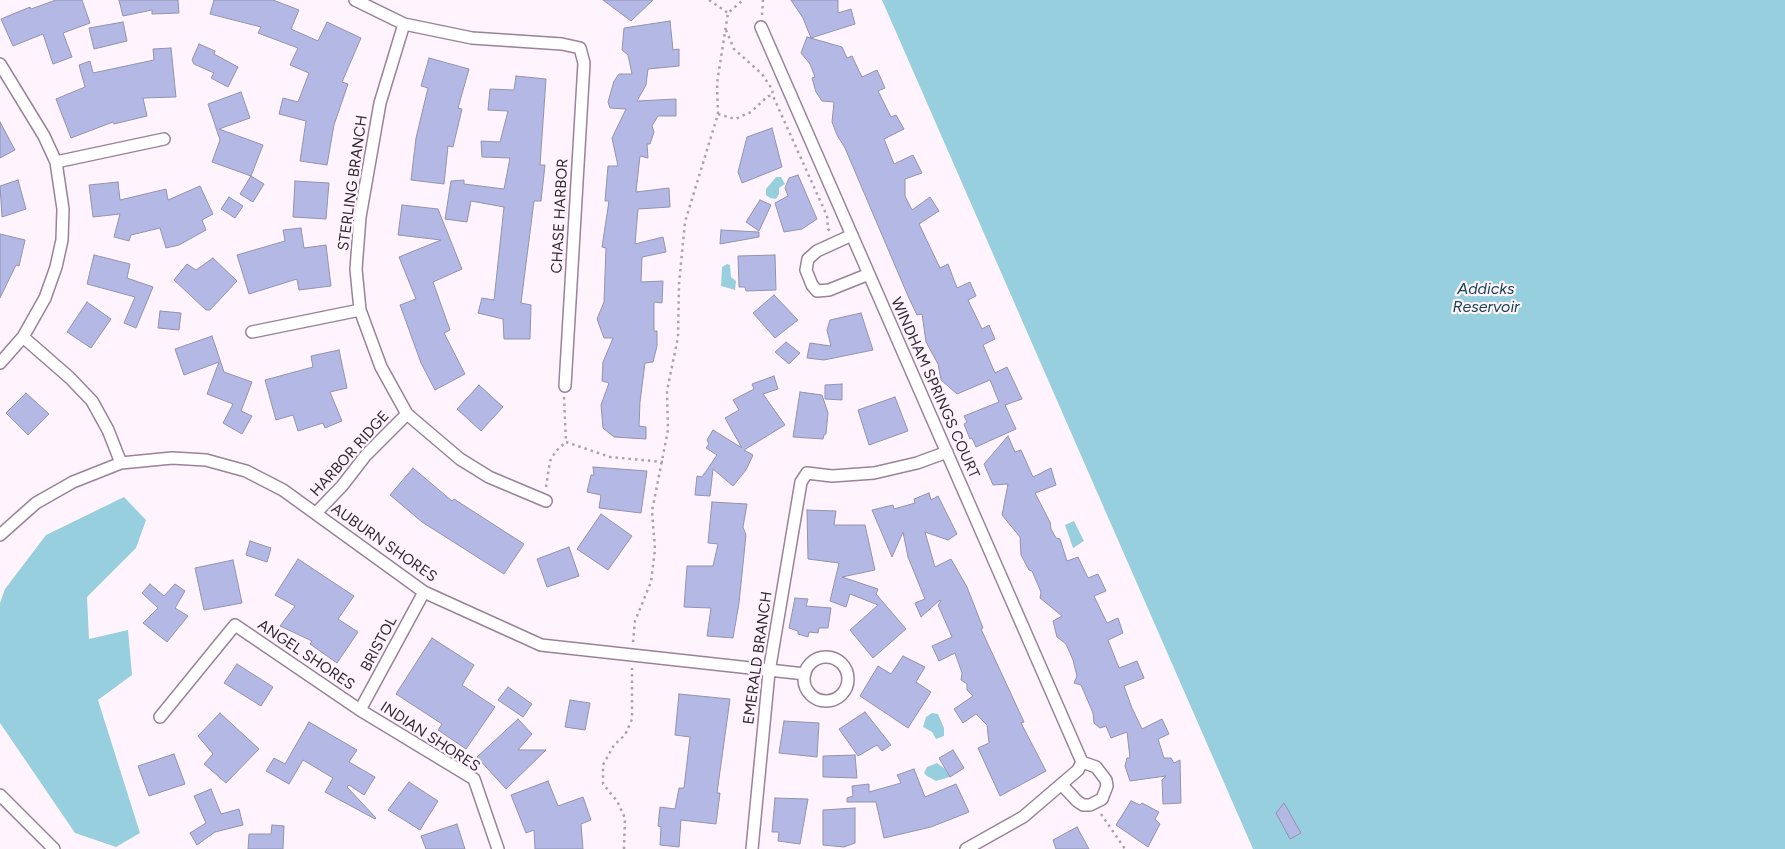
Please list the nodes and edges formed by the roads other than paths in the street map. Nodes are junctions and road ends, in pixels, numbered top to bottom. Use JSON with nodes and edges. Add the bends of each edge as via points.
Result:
{"nodes":[{"id":1,"x":355,"y":0,"type":"edge"},
{"id":2,"x":404,"y":24,"type":"junction"},
{"id":3,"x":761,"y":27,"type":"dead end"},
{"id":4,"x":0,"y":64,"type":"edge"},
{"id":5,"x":164,"y":139,"type":"dead end"},
{"id":6,"x":56,"y":162,"type":"junction"},
{"id":7,"x":852,"y":235,"type":"junction"},
{"id":8,"x":869,"y":274,"type":"junction"},
{"id":9,"x":360,"y":310,"type":"junction"},
{"id":10,"x":252,"y":332,"type":"dead end"},
{"id":11,"x":23,"y":337,"type":"junction"},
{"id":12,"x":0,"y":363,"type":"edge"},
{"id":13,"x":564,"y":386,"type":"road end"},
{"id":14,"x":407,"y":414,"type":"junction"},
{"id":15,"x":947,"y":452,"type":"junction"},
{"id":16,"x":121,"y":463,"type":"junction"},
{"id":17,"x":546,"y":501,"type":"road end"},
{"id":18,"x":316,"y":513,"type":"junction"},
{"id":19,"x":0,"y":535,"type":"edge"},
{"id":20,"x":424,"y":592,"type":"junction"},
{"id":21,"x":769,"y":672,"type":"junction"},
{"id":22,"x":805,"y":674,"type":"dead end"},
{"id":23,"x":360,"y":710,"type":"junction"},
{"id":24,"x":160,"y":717,"type":"dead end"},
{"id":25,"x":1082,"y":762,"type":"junction"},
{"id":26,"x":1062,"y":785,"type":"junction"},
{"id":27,"x":0,"y":795,"type":"edge"},
{"id":28,"x":54,"y":849,"type":"edge"},
{"id":29,"x":498,"y":849,"type":"edge"},
{"id":30,"x":752,"y":849,"type":"edge"},
{"id":31,"x":966,"y":849,"type":"edge"}],
"edges":[{"from":1,"to":2,"type":"street"},
{"from":2,"to":9,"type":"street","name":"STERLING BRANCH","via":[[380,103],[360,217],[356,269]]},
{"from":2,"to":13,"type":"street","name":"CHASE HARBOR","via":[[472,38],[580,48],[584,63]]},
{"from":3,"to":7,"type":"street","name":"WINDHAM SPRINGS COURT"},
{"from":4,"to":6,"type":"street"},
{"from":5,"to":6,"type":"street"},
{"from":6,"to":11,"type":"street","via":[[62,240],[45,298]]},
{"from":7,"to":8,"type":"street","name":"WINDHAM SPRINGS COURT"},
{"from":7,"to":8,"type":"street","via":[[817,251],[808,259],[806,270],[812,285],[817,291],[829,290]]},
{"from":8,"to":15,"type":"street","name":"WINDHAM SPRINGS COURT"},
{"from":9,"to":10,"type":"street"},
{"from":9,"to":14,"type":"street","name":"STERLING BRANCH","via":[[381,367]]},
{"from":11,"to":12,"type":"street"},
{"from":11,"to":16,"type":"street","via":[[92,401]]},
{"from":14,"to":17,"type":"street","name":"STERLING BRANCH","via":[[460,459],[489,477]]},
{"from":14,"to":18,"type":"street","name":"HARBOR RIDGE"},
{"from":15,"to":21,"type":"street","name":"EMERALD BRANCH","via":[[874,473],[832,476],[807,473],[801,482]]},
{"from":15,"to":25,"type":"street","name":"WINDHAM SPRINGS COURT"},
{"from":16,"to":18,"type":"street","name":"AUBURN SHORES","via":[[172,458],[206,460],[246,471],[284,490]]},
{"from":16,"to":19,"type":"street","name":"AUBURN SHORES","via":[[73,482],[36,503]]},
{"from":18,"to":20,"type":"street","name":"AUBURN SHORES"},
{"from":20,"to":21,"type":"street","name":"AUBURN SHORES","via":[[541,645]]},
{"from":20,"to":23,"type":"street","name":"BRISTOL"},
{"from":21,"to":22,"type":"street","name":"AUBURN SHORES"},
{"from":21,"to":30,"type":"street","name":"EMERALD BRANCH"},
{"from":23,"to":24,"type":"street","name":"ANGEL SHORES","via":[[235,625]]},
{"from":23,"to":29,"type":"street","name":"INDIAN SHORES","via":[[474,779]]},
{"from":25,"to":26,"type":"street"},
{"from":25,"to":26,"type":"street","via":[[1096,767],[1106,780],[1106,793],[1097,803],[1083,805]]},
{"from":26,"to":31,"type":"street","via":[[1023,817]]},
{"from":27,"to":28,"type":"street"}]}
